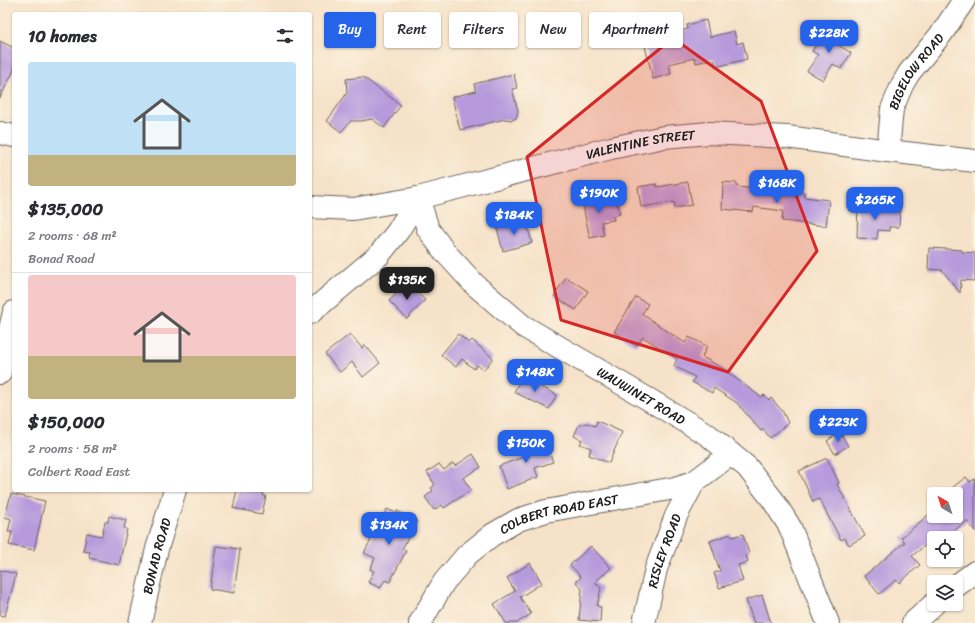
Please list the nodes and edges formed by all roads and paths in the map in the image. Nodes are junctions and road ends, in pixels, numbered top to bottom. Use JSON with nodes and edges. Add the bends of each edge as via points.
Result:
{"nodes":[{"id":1,"x":964,"y":0,"type":"edge"},
{"id":2,"x":0,"y":133,"type":"edge"},
{"id":3,"x":12,"y":136,"type":"edge"},
{"id":4,"x":888,"y":151,"type":"junction"},
{"id":5,"x":975,"y":161,"type":"edge"},
{"id":6,"x":418,"y":198,"type":"junction"},
{"id":7,"x":312,"y":207,"type":"edge"},
{"id":8,"x":312,"y":311,"type":"edge"},
{"id":9,"x":12,"y":321,"type":"edge"},
{"id":10,"x":0,"y":373,"type":"edge"},
{"id":11,"x":731,"y":454,"type":"junction"},
{"id":12,"x":694,"y":482,"type":"junction"},
{"id":13,"x":174,"y":492,"type":"edge"},
{"id":14,"x":975,"y":572,"type":"edge"},
{"id":15,"x":963,"y":581,"type":"edge"},
{"id":16,"x":927,"y":610,"type":"edge"},
{"id":17,"x":140,"y":623,"type":"edge"},
{"id":18,"x":420,"y":623,"type":"edge"},
{"id":19,"x":644,"y":623,"type":"edge"},
{"id":20,"x":828,"y":623,"type":"edge"},
{"id":21,"x":913,"y":623,"type":"edge"}],
"edges":[{"from":1,"to":4,"type":"street","name":"BIGELOW ROAD","via":[[902,84],[892,109]]},
{"from":2,"to":3,"type":"street"},
{"from":4,"to":5,"type":"street","name":"VALENTINE STREET"},
{"from":4,"to":6,"type":"street","name":"VALENTINE STREET","via":[[787,137],[709,133],[664,137]]},
{"from":6,"to":7,"type":"street","name":"VALENTINE STREET","via":[[353,209]]},
{"from":6,"to":8,"type":"street","via":[[398,231],[379,255]]},
{"from":6,"to":11,"type":"street","name":"WAUWINET ROAD","via":[[428,229],[444,251],[476,285],[523,326],[708,435]]},
{"from":9,"to":10,"type":"street"},
{"from":11,"to":12,"type":"street","name":"COLBERT ROAD EAST"},
{"from":11,"to":20,"type":"street","name":"WAUWINET ROAD","via":[[747,467],[790,527]]},
{"from":12,"to":18,"type":"street","name":"COLBERT ROAD EAST","via":[[675,488],[546,511],[518,520],[492,535],[467,555],[444,582]]},
{"from":12,"to":19,"type":"street","name":"RISLEY ROAD","via":[[676,516],[656,569]]},
{"from":13,"to":17,"type":"street","name":"BONAD ROAD","via":[[157,549]]},
{"from":14,"to":15,"type":"street"},
{"from":16,"to":21,"type":"street"}]}
